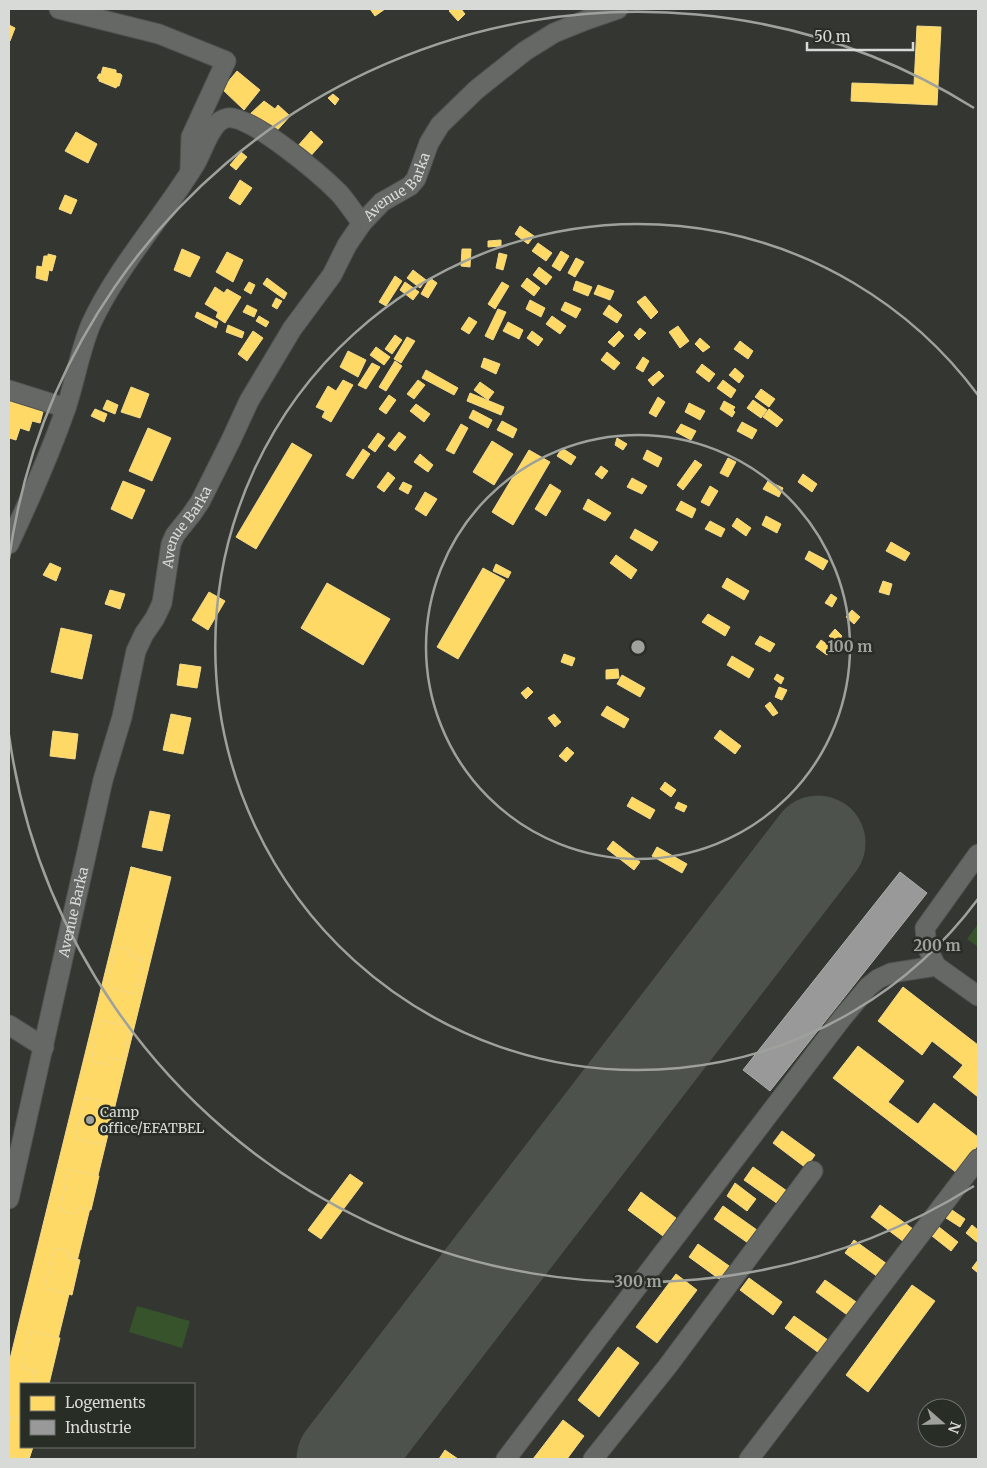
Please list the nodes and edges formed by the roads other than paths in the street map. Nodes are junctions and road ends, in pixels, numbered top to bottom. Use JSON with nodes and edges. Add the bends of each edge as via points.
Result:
{"nodes":[{"id":1,"x":59,"y":9,"type":"edge"},
{"id":2,"x":618,"y":9,"type":"edge"},
{"id":3,"x":190,"y":173,"type":"junction"},
{"id":4,"x":362,"y":223,"type":"junction"},
{"id":5,"x":9,"y":390,"type":"edge"},
{"id":6,"x":66,"y":408,"type":"junction"},
{"id":7,"x":9,"y":544,"type":"edge"},
{"id":8,"x":978,"y":854,"type":"edge"},
{"id":9,"x":936,"y":966,"type":"junction"},
{"id":10,"x":978,"y":996,"type":"edge"},
{"id":11,"x":9,"y":1025,"type":"edge"},
{"id":12,"x":44,"y":1047,"type":"junction"},
{"id":13,"x":978,"y":1159,"type":"edge"},
{"id":14,"x":813,"y":1170,"type":"dead end"},
{"id":15,"x":9,"y":1199,"type":"edge"},
{"id":16,"x":506,"y":1459,"type":"edge"},
{"id":17,"x":593,"y":1459,"type":"edge"},
{"id":18,"x":749,"y":1459,"type":"edge"}],
"edges":[{"from":1,"to":3,"type":"street","via":[[159,34],[226,61],[191,137]]},
{"from":2,"to":4,"type":"street","name":"Avenue Barka","via":[[554,33],[476,90],[440,125],[416,179],[382,202]]},
{"from":3,"to":4,"type":"street","via":[[220,120],[235,118],[288,149],[321,176]]},
{"from":3,"to":6,"type":"street","via":[[104,298],[90,326]]},
{"from":4,"to":12,"type":"street","name":"Avenue Barka","via":[[332,276],[292,330],[249,401],[200,502],[171,544],[162,603],[136,651],[122,717],[103,780]]},
{"from":5,"to":6,"type":"street"},
{"from":6,"to":7,"type":"street","via":[[38,482]]},
{"from":8,"to":9,"type":"street","via":[[925,928],[926,947]]},
{"from":9,"to":10,"type":"street"},
{"from":9,"to":16,"type":"street","via":[[891,973],[868,987]]},
{"from":11,"to":12,"type":"street"},
{"from":12,"to":15,"type":"street","name":"Avenue Barka"},
{"from":13,"to":18,"type":"street"},
{"from":14,"to":17,"type":"street","via":[[667,1367]]}]}
